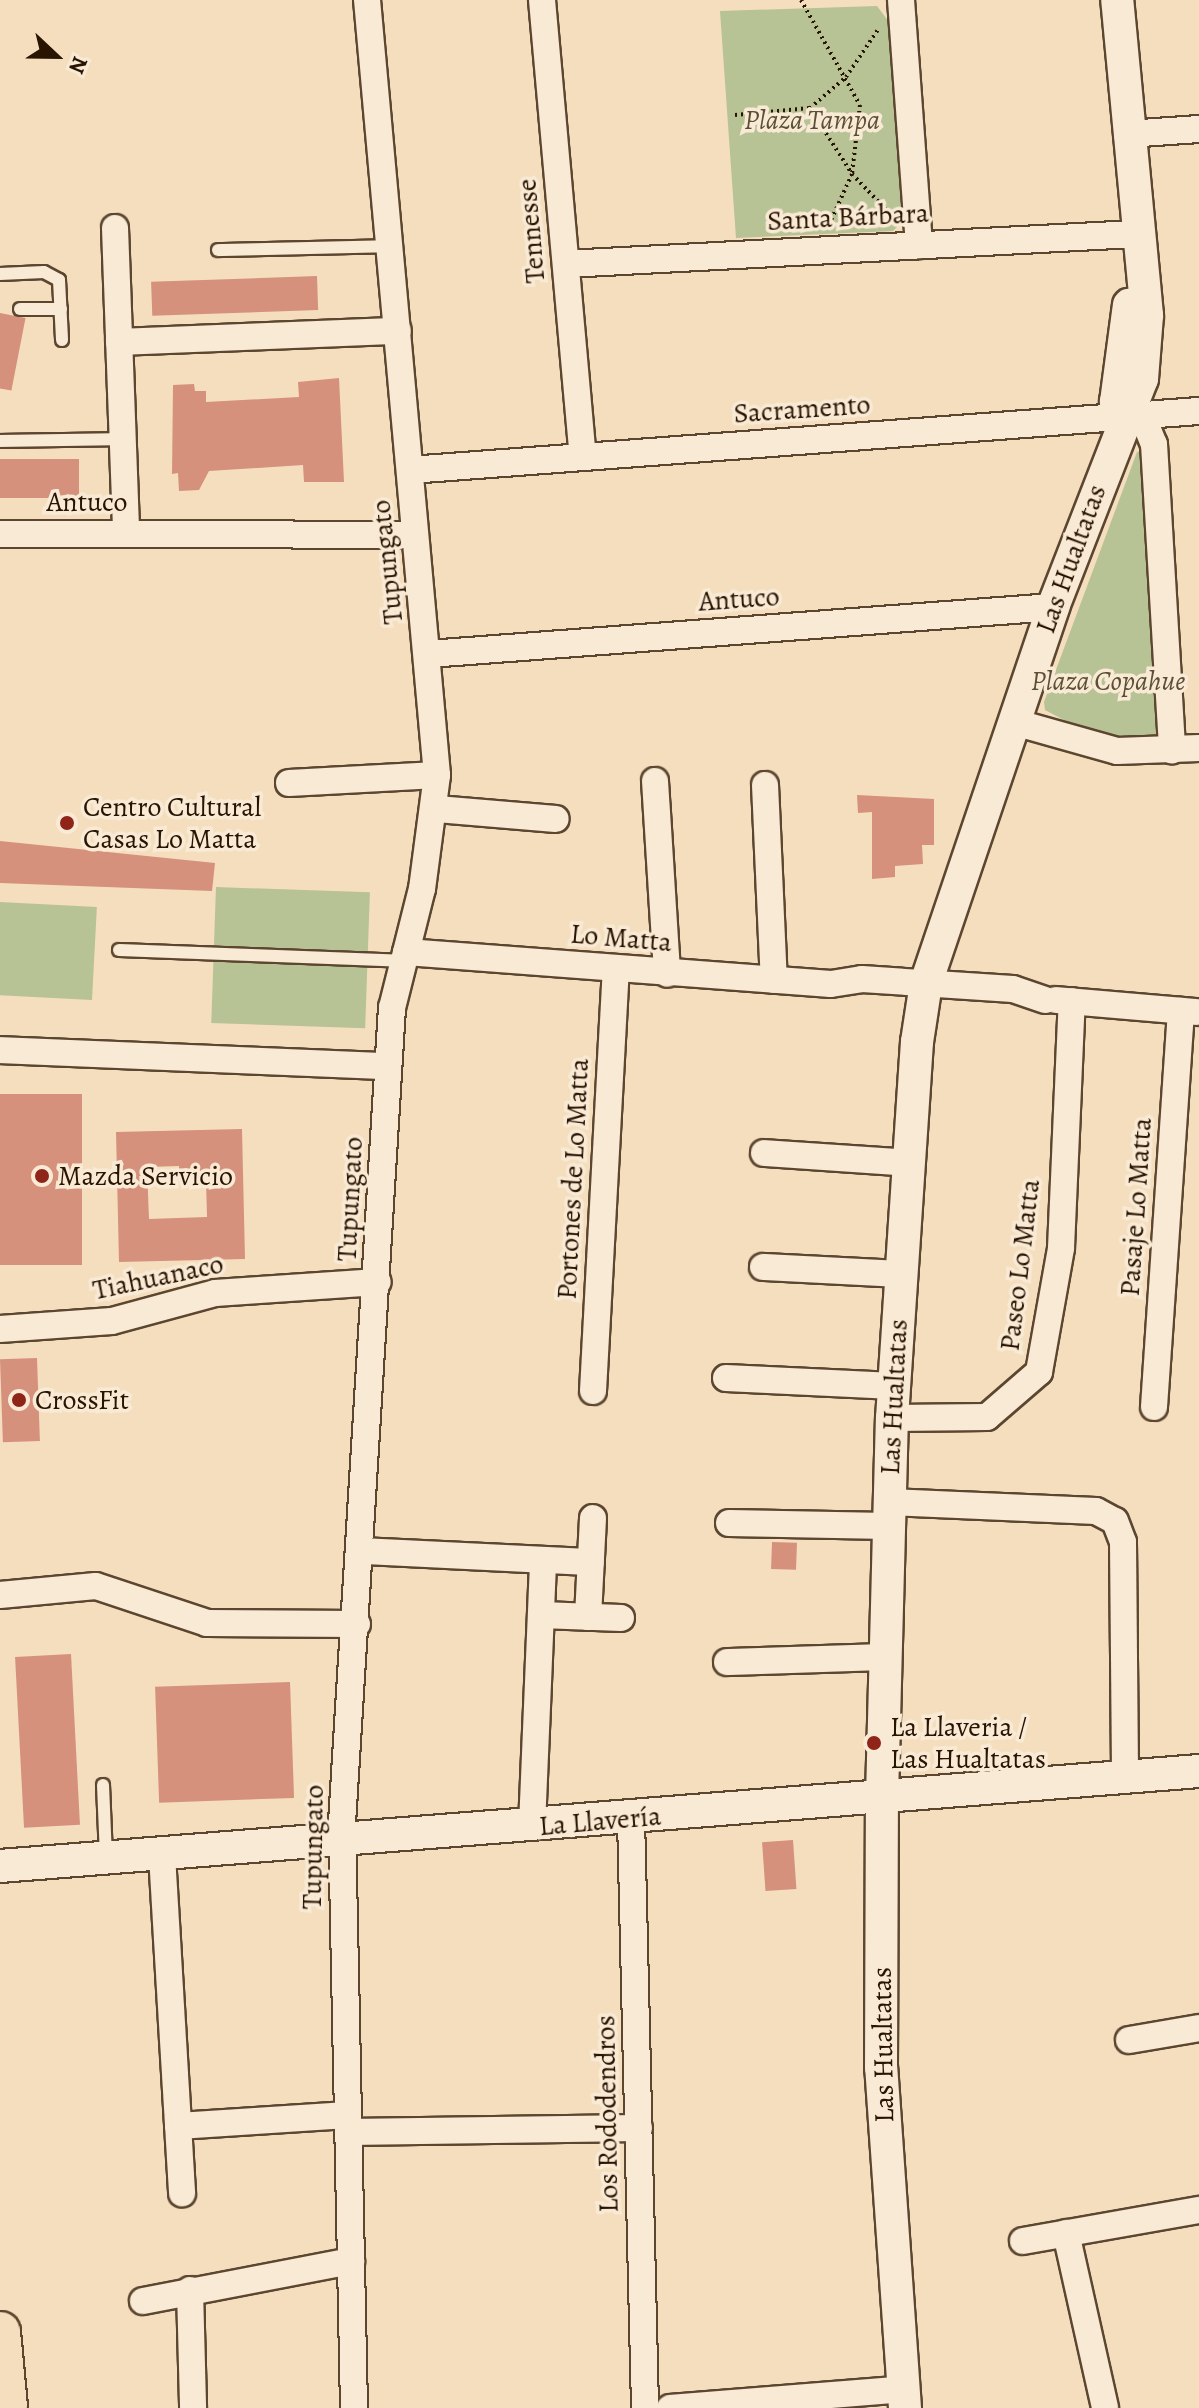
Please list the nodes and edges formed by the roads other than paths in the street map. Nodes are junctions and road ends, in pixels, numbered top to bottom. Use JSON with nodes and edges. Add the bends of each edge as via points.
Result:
{"nodes":[{"id":1,"x":367,"y":0,"type":"edge"},
{"id":2,"x":542,"y":0,"type":"edge"},
{"id":3,"x":1117,"y":0,"type":"edge"},
{"id":4,"x":895,"y":6,"type":"edge"},
{"id":5,"x":1199,"y":129,"type":"edge"},
{"id":6,"x":1127,"y":134,"type":"junction"},
{"id":7,"x":115,"y":228,"type":"dead end"},
{"id":8,"x":1134,"y":234,"type":"junction"},
{"id":9,"x":919,"y":245,"type":"junction"},
{"id":10,"x":390,"y":246,"type":"junction"},
{"id":11,"x":218,"y":250,"type":"dead end"},
{"id":12,"x":566,"y":264,"type":"junction"},
{"id":13,"x":0,"y":274,"type":"edge"},
{"id":14,"x":20,"y":309,"type":"dead end"},
{"id":15,"x":61,"y":309,"type":"junction"},
{"id":16,"x":398,"y":331,"type":"junction"},
{"id":17,"x":62,"y":340,"type":"dead end"},
{"id":18,"x":119,"y":342,"type":"junction"},
{"id":19,"x":1199,"y":411,"type":"edge"},
{"id":20,"x":1132,"y":417,"type":"junction"},
{"id":21,"x":123,"y":439,"type":"junction"},
{"id":22,"x":0,"y":441,"type":"edge"},
{"id":23,"x":583,"y":456,"type":"junction"},
{"id":24,"x":410,"y":470,"type":"junction"},
{"id":25,"x":0,"y":534,"type":"edge"},
{"id":26,"x":126,"y":534,"type":"junction"},
{"id":27,"x":414,"y":535,"type":"junction"},
{"id":28,"x":1053,"y":607,"type":"junction"},
{"id":29,"x":429,"y":654,"type":"junction"},
{"id":30,"x":1014,"y":722,"type":"junction"},
{"id":31,"x":1199,"y":748,"type":"edge"},
{"id":32,"x":1172,"y":750,"type":"junction"},
{"id":33,"x":437,"y":775,"type":"junction"},
{"id":34,"x":655,"y":781,"type":"dead end"},
{"id":35,"x":289,"y":783,"type":"dead end"},
{"id":36,"x":765,"y":785,"type":"dead end"},
{"id":37,"x":437,"y":809,"type":"junction"},
{"id":38,"x":556,"y":819,"type":"dead end"},
{"id":39,"x":119,"y":950,"type":"dead end"},
{"id":40,"x":404,"y":957,"type":"junction"},
{"id":41,"x":616,"y":970,"type":"junction"},
{"id":42,"x":667,"y":974,"type":"junction"},
{"id":43,"x":774,"y":980,"type":"junction"},
{"id":44,"x":925,"y":991,"type":"junction"},
{"id":45,"x":1072,"y":1001,"type":"junction"},
{"id":46,"x":1190,"y":1012,"type":"edge"},
{"id":47,"x":0,"y":1050,"type":"edge"},
{"id":48,"x":387,"y":1066,"type":"junction"},
{"id":49,"x":764,"y":1153,"type":"dead end"},
{"id":50,"x":910,"y":1163,"type":"junction"},
{"id":51,"x":763,"y":1267,"type":"dead end"},
{"id":52,"x":902,"y":1274,"type":"junction"},
{"id":53,"x":378,"y":1282,"type":"junction"},
{"id":54,"x":0,"y":1329,"type":"edge"},
{"id":55,"x":726,"y":1378,"type":"dead end"},
{"id":56,"x":894,"y":1386,"type":"junction"},
{"id":57,"x":593,"y":1391,"type":"dead end"},
{"id":58,"x":1154,"y":1407,"type":"dead end"},
{"id":59,"x":892,"y":1418,"type":"junction"},
{"id":60,"x":888,"y":1514,"type":"junction"},
{"id":61,"x":593,"y":1518,"type":"dead end"},
{"id":62,"x":729,"y":1523,"type":"dead end"},
{"id":63,"x":363,"y":1551,"type":"junction"},
{"id":64,"x":543,"y":1560,"type":"junction"},
{"id":65,"x":591,"y":1562,"type":"junction"},
{"id":66,"x":0,"y":1595,"type":"edge"},
{"id":67,"x":541,"y":1615,"type":"junction"},
{"id":68,"x":588,"y":1617,"type":"junction"},
{"id":69,"x":621,"y":1618,"type":"dead end"},
{"id":70,"x":357,"y":1624,"type":"junction"},
{"id":71,"x":886,"y":1657,"type":"junction"},
{"id":72,"x":727,"y":1662,"type":"dead end"},
{"id":73,"x":1199,"y":1771,"type":"edge"},
{"id":74,"x":1125,"y":1777,"type":"junction"},
{"id":75,"x":103,"y":1785,"type":"dead end"},
{"id":76,"x":882,"y":1797,"type":"junction"},
{"id":77,"x":631,"y":1818,"type":"junction"},
{"id":78,"x":532,"y":1826,"type":"junction"},
{"id":79,"x":342,"y":1842,"type":"junction"},
{"id":80,"x":162,"y":1855,"type":"junction"},
{"id":81,"x":107,"y":1859,"type":"junction"},
{"id":82,"x":0,"y":1866,"type":"edge"},
{"id":83,"x":1199,"y":2028,"type":"edge"},
{"id":84,"x":1129,"y":2040,"type":"dead end"},
{"id":85,"x":348,"y":2124,"type":"junction"},
{"id":86,"x":178,"y":2126,"type":"junction"},
{"id":87,"x":639,"y":2128,"type":"junction"},
{"id":88,"x":182,"y":2193,"type":"dead end"},
{"id":89,"x":1199,"y":2210,"type":"edge"},
{"id":90,"x":1066,"y":2233,"type":"junction"},
{"id":91,"x":1023,"y":2241,"type":"dead end"},
{"id":92,"x":351,"y":2261,"type":"junction"},
{"id":93,"x":190,"y":2290,"type":"junction"},
{"id":94,"x":143,"y":2301,"type":"dead end"},
{"id":95,"x":0,"y":2332,"type":"edge"},
{"id":96,"x":904,"y":2399,"type":"edge"},
{"id":97,"x":7,"y":2408,"type":"edge"},
{"id":98,"x":193,"y":2408,"type":"edge"},
{"id":99,"x":354,"y":2408,"type":"edge"},
{"id":100,"x":645,"y":2408,"type":"edge"},
{"id":101,"x":670,"y":2408,"type":"edge"},
{"id":102,"x":1105,"y":2408,"type":"edge"}],
"edges":[{"from":1,"to":10,"type":"street","name":"Tupungato"},
{"from":2,"to":12,"type":"street","name":"Tennesse"},
{"from":3,"to":6,"type":"street","name":"Las Hualtatas"},
{"from":4,"to":9,"type":"street"},
{"from":5,"to":6,"type":"street"},
{"from":6,"to":8,"type":"street","name":"Las Hualtatas"},
{"from":7,"to":18,"type":"street"},
{"from":8,"to":9,"type":"street","name":"Santa Bárbara"},
{"from":8,"to":20,"type":"street","name":"Las Hualtatas","via":[[1116,402]]},
{"from":9,"to":12,"type":"street","name":"Santa Bárbara"},
{"from":10,"to":11,"type":"lane"},
{"from":10,"to":16,"type":"street","name":"Tupungato"},
{"from":12,"to":23,"type":"street","name":"Tennesse"},
{"from":13,"to":15,"type":"lane","via":[[53,275]]},
{"from":14,"to":15,"type":"lane"},
{"from":15,"to":17,"type":"lane"},
{"from":16,"to":18,"type":"street"},
{"from":16,"to":24,"type":"street","name":"Tupungato"},
{"from":18,"to":21,"type":"street"},
{"from":19,"to":20,"type":"street","name":"Sacramento"},
{"from":20,"to":23,"type":"street","name":"Sacramento"},
{"from":20,"to":28,"type":"street","name":"Las Hualtatas"},
{"from":20,"to":32,"type":"street","name":"Las Hualtatas","via":[[1154,444]]},
{"from":21,"to":22,"type":"lane"},
{"from":21,"to":26,"type":"street"},
{"from":23,"to":24,"type":"street","name":"Sacramento"},
{"from":24,"to":27,"type":"street","name":"Tupungato"},
{"from":25,"to":26,"type":"street","name":"Antuco"},
{"from":26,"to":27,"type":"street","name":"Antuco"},
{"from":27,"to":29,"type":"street","name":"Tupungato"},
{"from":28,"to":29,"type":"street","name":"Antuco"},
{"from":28,"to":30,"type":"street","name":"Las Hualtatas"},
{"from":29,"to":33,"type":"street","name":"Tupungato"},
{"from":30,"to":32,"type":"street","via":[[1101,749]]},
{"from":30,"to":44,"type":"street","name":"Las Hualtatas"},
{"from":31,"to":32,"type":"street"},
{"from":33,"to":35,"type":"street"},
{"from":33,"to":37,"type":"street","name":"Tupungato"},
{"from":34,"to":42,"type":"street"},
{"from":36,"to":43,"type":"street"},
{"from":37,"to":38,"type":"street"},
{"from":37,"to":40,"type":"street","name":"Tupungato"},
{"from":39,"to":40,"type":"lane"},
{"from":40,"to":41,"type":"street","name":"Lo Matta"},
{"from":40,"to":48,"type":"street","name":"Tupungato"},
{"from":41,"to":42,"type":"street","name":"Lo Matta"},
{"from":41,"to":57,"type":"street","name":"Portones de Lo Matta"},
{"from":42,"to":43,"type":"street","name":"Lo Matta"},
{"from":43,"to":44,"type":"street","name":"Lo Matta","via":[[831,984],[855,994]]},
{"from":44,"to":45,"type":"street","name":"Lo Matta"},
{"from":44,"to":50,"type":"street","name":"Las Hualtatas"},
{"from":45,"to":46,"type":"street","name":"Lo Matta"},
{"from":45,"to":59,"type":"street","name":"Paseo Lo Matta","via":[[1061,1248],[1039,1372],[987,1417]]},
{"from":46,"to":58,"type":"street","name":"Pasaje Lo Matta"},
{"from":47,"to":48,"type":"street"},
{"from":48,"to":53,"type":"street","name":"Tupungato"},
{"from":49,"to":50,"type":"street"},
{"from":50,"to":52,"type":"street","name":"Las Hualtatas"},
{"from":51,"to":52,"type":"street"},
{"from":52,"to":56,"type":"street","name":"Las Hualtatas"},
{"from":53,"to":54,"type":"street","name":"Tiahuanaco","via":[[215,1293],[112,1321]]},
{"from":53,"to":63,"type":"street","name":"Tupungato"},
{"from":55,"to":56,"type":"street"},
{"from":56,"to":59,"type":"street","name":"Las Hualtatas"},
{"from":59,"to":60,"type":"street","name":"Las Hualtatas"},
{"from":60,"to":62,"type":"street"},
{"from":60,"to":71,"type":"street","name":"Las Hualtatas"},
{"from":60,"to":74,"type":"street","via":[[1096,1511],[1115,1521],[1123,1542]]},
{"from":61,"to":65,"type":"street"},
{"from":63,"to":64,"type":"street"},
{"from":63,"to":70,"type":"street","name":"Tupungato"},
{"from":64,"to":65,"type":"street"},
{"from":64,"to":67,"type":"street"},
{"from":65,"to":68,"type":"street"},
{"from":66,"to":70,"type":"street","via":[[96,1586],[218,1625]]},
{"from":67,"to":68,"type":"street"},
{"from":67,"to":78,"type":"street"},
{"from":68,"to":69,"type":"street"},
{"from":70,"to":79,"type":"street","name":"Tupungato"},
{"from":71,"to":72,"type":"street"},
{"from":71,"to":76,"type":"street","name":"Las Hualtatas"},
{"from":73,"to":74,"type":"street","name":"La Llavería"},
{"from":74,"to":76,"type":"street","name":"La Llavería"},
{"from":75,"to":81,"type":"lane"},
{"from":76,"to":77,"type":"street","name":"La Llavería"},
{"from":76,"to":96,"type":"street","name":"Las Hualtatas","via":[[881,2068]]},
{"from":77,"to":78,"type":"street","name":"La Llavería"},
{"from":77,"to":87,"type":"street","name":"Los Rododendros"},
{"from":78,"to":79,"type":"street","name":"La Llavería"},
{"from":79,"to":80,"type":"street","name":"La Llavería"},
{"from":79,"to":85,"type":"street","name":"Tupungato"},
{"from":80,"to":81,"type":"street","name":"La Llavería"},
{"from":80,"to":86,"type":"street"},
{"from":81,"to":82,"type":"street","name":"La Llavería"},
{"from":83,"to":84,"type":"street"},
{"from":85,"to":86,"type":"street"},
{"from":85,"to":87,"type":"street"},
{"from":85,"to":92,"type":"street","name":"Tupungato"},
{"from":86,"to":88,"type":"street"},
{"from":87,"to":100,"type":"street","name":"Los Rododendros"},
{"from":89,"to":90,"type":"street"},
{"from":90,"to":91,"type":"street"},
{"from":90,"to":102,"type":"street"},
{"from":92,"to":93,"type":"street"},
{"from":92,"to":99,"type":"street","name":"Tupungato"},
{"from":93,"to":94,"type":"street"},
{"from":93,"to":98,"type":"street"},
{"from":95,"to":97,"type":"main road"},
{"from":96,"to":101,"type":"street"}]}
